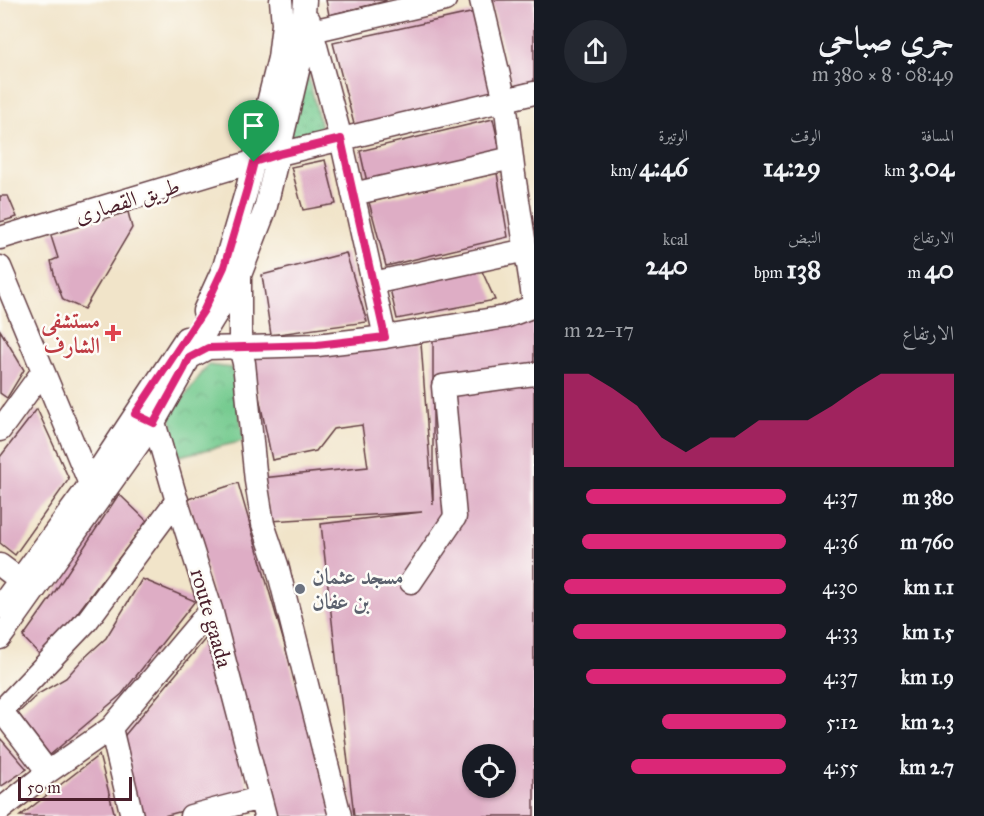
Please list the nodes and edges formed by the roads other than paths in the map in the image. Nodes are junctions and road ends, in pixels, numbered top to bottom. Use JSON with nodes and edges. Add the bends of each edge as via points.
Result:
{"nodes":[{"id":1,"x":281,"y":0,"type":"edge"},
{"id":2,"x":445,"y":0,"type":"edge"},
{"id":3,"x":481,"y":0,"type":"edge"},
{"id":4,"x":305,"y":2,"type":"edge"},
{"id":5,"x":399,"y":5,"type":"edge"},
{"id":6,"x":312,"y":31,"type":"junction"},
{"id":7,"x":534,"y":93,"type":"edge"},
{"id":8,"x":505,"y":100,"type":"junction"},
{"id":9,"x":341,"y":139,"type":"junction"},
{"id":10,"x":279,"y":154,"type":"junction"},
{"id":11,"x":512,"y":158,"type":"junction"},
{"id":12,"x":254,"y":162,"type":"junction"},
{"id":13,"x":353,"y":194,"type":"junction"},
{"id":14,"x":0,"y":238,"type":"edge"},
{"id":15,"x":526,"y":249,"type":"junction"},
{"id":16,"x":0,"y":267,"type":"edge"},
{"id":17,"x":240,"y":276,"type":"junction"},
{"id":18,"x":373,"y":283,"type":"junction"},
{"id":19,"x":214,"y":304,"type":"junction"},
{"id":20,"x":534,"y":304,"type":"edge"},
{"id":21,"x":385,"y":337,"type":"junction"},
{"id":22,"x":240,"y":348,"type":"junction"},
{"id":23,"x":189,"y":358,"type":"junction"},
{"id":24,"x":43,"y":371,"type":"junction"},
{"id":25,"x":534,"y":374,"type":"edge"},
{"id":26,"x":3,"y":418,"type":"edge"},
{"id":27,"x":145,"y":418,"type":"junction"},
{"id":28,"x":90,"y":483,"type":"junction"},
{"id":29,"x":177,"y":500,"type":"junction"},
{"id":30,"x":0,"y":565,"type":"edge"},
{"id":31,"x":20,"y":580,"type":"junction"},
{"id":32,"x":411,"y":582,"type":"dead end"},
{"id":33,"x":0,"y":607,"type":"edge"},
{"id":34,"x":211,"y":609,"type":"junction"},
{"id":35,"x":0,"y":638,"type":"edge"},
{"id":36,"x":1,"y":710,"type":"edge"},
{"id":37,"x":111,"y":728,"type":"junction"},
{"id":38,"x":48,"y":772,"type":"junction"},
{"id":39,"x":263,"y":807,"type":"edge"},
{"id":40,"x":0,"y":810,"type":"edge"},
{"id":41,"x":132,"y":816,"type":"edge"},
{"id":42,"x":191,"y":816,"type":"edge"},
{"id":43,"x":340,"y":816,"type":"edge"}],
"edges":[{"from":1,"to":12,"type":"street","via":[[279,58]]},
{"from":2,"to":5,"type":"street"},
{"from":3,"to":8,"type":"street"},
{"from":4,"to":6,"type":"street"},
{"from":4,"to":10,"type":"street","via":[[300,62]]},
{"from":5,"to":6,"type":"street"},
{"from":6,"to":9,"type":"street"},
{"from":7,"to":8,"type":"street","name":"طريق القصارى"},
{"from":8,"to":9,"type":"street","name":"طريق القصارى"},
{"from":8,"to":11,"type":"street"},
{"from":9,"to":10,"type":"street","name":"طريق القصارى"},
{"from":9,"to":13,"type":"street"},
{"from":10,"to":12,"type":"street","name":"طريق القصارى"},
{"from":10,"to":17,"type":"street","via":[[265,210]]},
{"from":11,"to":13,"type":"street"},
{"from":11,"to":15,"type":"street"},
{"from":12,"to":14,"type":"street","name":"طريق القصارى"},
{"from":12,"to":19,"type":"street"},
{"from":13,"to":18,"type":"street"},
{"from":15,"to":18,"type":"street"},
{"from":15,"to":20,"type":"street"},
{"from":16,"to":24,"type":"street"},
{"from":17,"to":19,"type":"street"},
{"from":17,"to":22,"type":"street"},
{"from":18,"to":21,"type":"street"},
{"from":19,"to":23,"type":"street"},
{"from":19,"to":27,"type":"street","via":[[204,310]]},
{"from":20,"to":21,"type":"street","via":[[505,317]]},
{"from":21,"to":22,"type":"street"},
{"from":22,"to":23,"type":"street","via":[[208,348]]},
{"from":22,"to":43,"type":"street","via":[[264,524]]},
{"from":23,"to":27,"type":"street"},
{"from":24,"to":26,"type":"street"},
{"from":24,"to":28,"type":"street"},
{"from":25,"to":32,"type":"street","via":[[443,386],[455,517]]},
{"from":27,"to":28,"type":"street"},
{"from":27,"to":29,"type":"street","name":"route gaada"},
{"from":27,"to":35,"type":"street"},
{"from":28,"to":31,"type":"street"},
{"from":29,"to":34,"type":"street","name":"route gaada"},
{"from":29,"to":36,"type":"street","via":[[87,621]]},
{"from":30,"to":31,"type":"street"},
{"from":31,"to":33,"type":"street"},
{"from":34,"to":37,"type":"street"},
{"from":34,"to":39,"type":"street","name":"route gaada"},
{"from":36,"to":38,"type":"street"},
{"from":37,"to":38,"type":"street"},
{"from":37,"to":41,"type":"street"},
{"from":38,"to":40,"type":"street"},
{"from":39,"to":42,"type":"street"}]}
